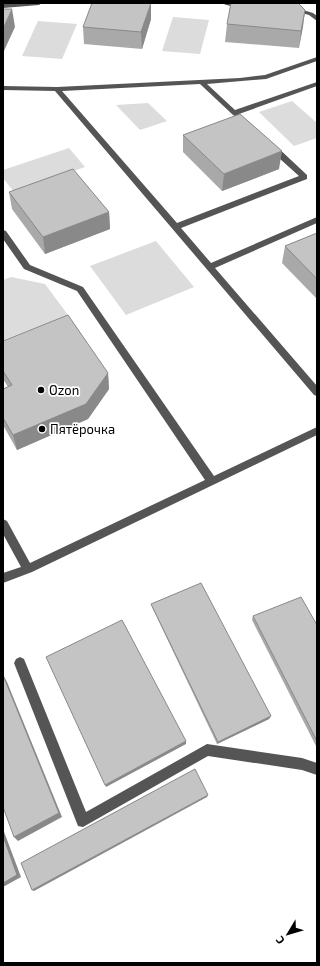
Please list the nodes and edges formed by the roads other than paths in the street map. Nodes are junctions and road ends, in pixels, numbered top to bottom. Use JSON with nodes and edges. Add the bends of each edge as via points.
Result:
{"nodes":[{"id":1,"x":39,"y":3,"type":"edge"},
{"id":2,"x":224,"y":3,"type":"edge"},
{"id":3,"x":246,"y":5,"type":"edge"},
{"id":4,"x":3,"y":6,"type":"edge"},
{"id":5,"x":284,"y":8,"type":"edge"},
{"id":6,"x":317,"y":19,"type":"edge"},
{"id":7,"x":317,"y":59,"type":"edge"},
{"id":8,"x":202,"y":82,"type":"junction"},
{"id":9,"x":317,"y":84,"type":"edge"},
{"id":10,"x":3,"y":88,"type":"edge"},
{"id":11,"x":57,"y":89,"type":"junction"},
{"id":12,"x":234,"y":113,"type":"junction"},
{"id":13,"x":251,"y":129,"type":"edge"},
{"id":14,"x":263,"y":139,"type":"edge"},
{"id":15,"x":317,"y":220,"type":"edge"},
{"id":16,"x":175,"y":227,"type":"junction"},
{"id":17,"x":3,"y":233,"type":"edge"},
{"id":18,"x":210,"y":267,"type":"junction"},
{"id":19,"x":317,"y":392,"type":"edge"},
{"id":20,"x":317,"y":431,"type":"edge"},
{"id":21,"x":212,"y":481,"type":"junction"},
{"id":22,"x":3,"y":524,"type":"edge"},
{"id":23,"x":28,"y":569,"type":"junction"},
{"id":24,"x":3,"y":578,"type":"edge"},
{"id":25,"x":20,"y":663,"type":"dead end"},
{"id":26,"x":317,"y":770,"type":"edge"}],
"edges":[{"from":1,"to":4,"type":"lane"},
{"from":2,"to":3,"type":"lane"},
{"from":5,"to":6,"type":"lane","via":[[300,10]]},
{"from":7,"to":8,"type":"lane","via":[[266,77]]},
{"from":8,"to":11,"type":"lane"},
{"from":8,"to":12,"type":"lane"},
{"from":9,"to":12,"type":"lane"},
{"from":10,"to":11,"type":"lane"},
{"from":11,"to":16,"type":"lane"},
{"from":12,"to":13,"type":"lane"},
{"from":14,"to":16,"type":"lane","via":[[304,177]]},
{"from":15,"to":18,"type":"lane"},
{"from":16,"to":18,"type":"lane"},
{"from":17,"to":21,"type":"lane","via":[[27,267],[80,289]]},
{"from":18,"to":19,"type":"lane"},
{"from":20,"to":21,"type":"lane"},
{"from":21,"to":23,"type":"lane"},
{"from":22,"to":23,"type":"lane"},
{"from":23,"to":24,"type":"lane"},
{"from":25,"to":26,"type":"lane","via":[[83,821],[207,750],[302,764]]}]}
